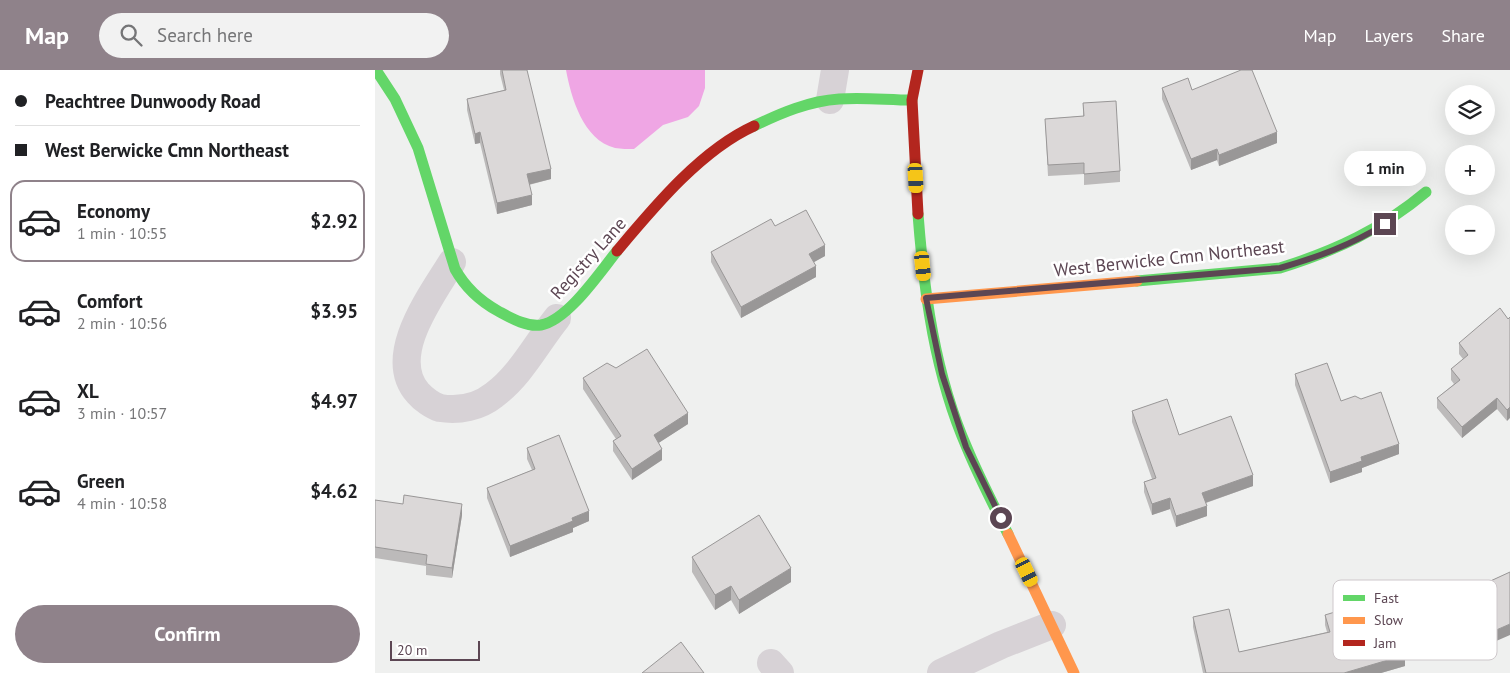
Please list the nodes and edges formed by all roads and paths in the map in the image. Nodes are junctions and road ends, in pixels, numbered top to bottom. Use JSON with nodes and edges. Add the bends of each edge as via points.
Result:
{"nodes":[{"id":1,"x":377,"y":70,"type":"edge"},
{"id":2,"x":835,"y":70,"type":"edge"},
{"id":3,"x":918,"y":70,"type":"edge"},
{"id":4,"x":830,"y":100,"type":"junction"},
{"id":5,"x":912,"y":100,"type":"junction"},
{"id":6,"x":1426,"y":192,"type":"dead end"},
{"id":7,"x":452,"y":262,"type":"junction"},
{"id":8,"x":926,"y":298,"type":"junction"},
{"id":9,"x":557,"y":318,"type":"junction"},
{"id":10,"x":1052,"y":625,"type":"junction"},
{"id":11,"x":941,"y":673,"type":"edge"},
{"id":12,"x":1073,"y":673,"type":"edge"}],
"edges":[{"from":1,"to":7,"type":"street","name":"Registry Lane","via":[[421,157]]},
{"from":2,"to":4,"type":"street"},
{"from":3,"to":5,"type":"street"},
{"from":4,"to":5,"type":"street","name":"Registry Lane"},
{"from":4,"to":9,"type":"street","name":"Registry Lane","via":[[787,111],[750,128],[716,150],[660,202]]},
{"from":5,"to":8,"type":"street"},
{"from":6,"to":8,"type":"street","name":"West Berwicke Cmn Northeast","via":[[1398,217],[1359,240],[1280,268]]},
{"from":7,"to":9,"type":"street","name":"Registry Lane","via":[[461,280],[474,294],[518,321],[539,325]]},
{"from":7,"to":9,"type":"street","via":[[417,323],[406,357],[413,386],[437,407],[455,410],[493,396],[509,382]]},
{"from":8,"to":10,"type":"street","via":[[942,374],[966,447]]},
{"from":10,"to":11,"type":"street"},
{"from":10,"to":12,"type":"street"}]}
